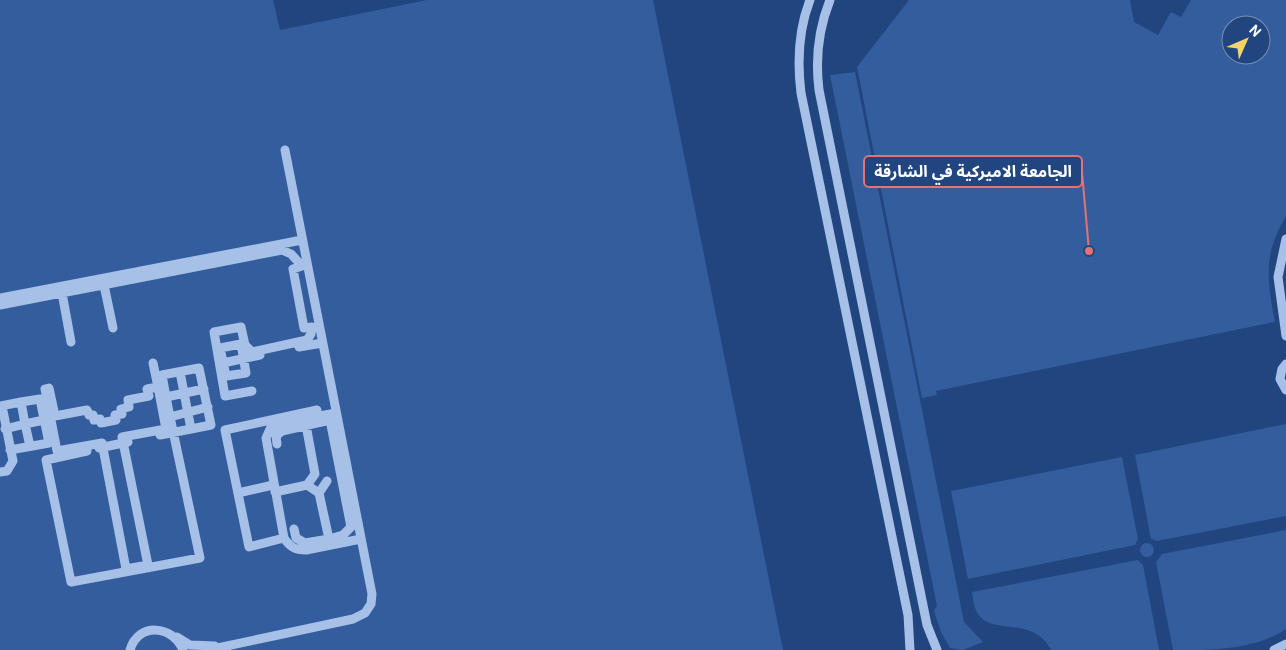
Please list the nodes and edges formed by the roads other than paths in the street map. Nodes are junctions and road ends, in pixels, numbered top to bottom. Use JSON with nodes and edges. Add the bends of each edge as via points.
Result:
{"nodes":[{"id":1,"x":810,"y":0,"type":"edge"},
{"id":2,"x":830,"y":0,"type":"edge"},
{"id":3,"x":285,"y":150,"type":"dead end"},
{"id":4,"x":1286,"y":239,"type":"edge"},
{"id":5,"x":302,"y":240,"type":"junction"},
{"id":6,"x":104,"y":285,"type":"junction"},
{"id":7,"x":62,"y":293,"type":"junction"},
{"id":8,"x":0,"y":298,"type":"edge"},
{"id":9,"x":0,"y":305,"type":"edge"},
{"id":10,"x":113,"y":328,"type":"dead end"},
{"id":11,"x":1286,"y":336,"type":"edge"},
{"id":12,"x":71,"y":342,"type":"dead end"},
{"id":13,"x":322,"y":343,"type":"junction"},
{"id":14,"x":244,"y":359,"type":"junction"},
{"id":15,"x":1286,"y":362,"type":"edge"},
{"id":16,"x":153,"y":363,"type":"dead end"},
{"id":17,"x":223,"y":363,"type":"junction"},
{"id":18,"x":180,"y":372,"type":"junction"},
{"id":19,"x":158,"y":387,"type":"junction"},
{"id":20,"x":204,"y":389,"type":"junction"},
{"id":21,"x":252,"y":390,"type":"dead end"},
{"id":22,"x":1286,"y":390,"type":"edge"},
{"id":23,"x":185,"y":393,"type":"junction"},
{"id":24,"x":166,"y":397,"type":"junction"},
{"id":25,"x":21,"y":402,"type":"junction"},
{"id":26,"x":1,"y":406,"type":"edge"},
{"id":27,"x":208,"y":407,"type":"junction"},
{"id":28,"x":317,"y":410,"type":"dead end"},
{"id":29,"x":188,"y":411,"type":"junction"},
{"id":30,"x":336,"y":413,"type":"junction"},
{"id":31,"x":170,"y":416,"type":"junction"},
{"id":32,"x":44,"y":420,"type":"junction"},
{"id":33,"x":25,"y":424,"type":"junction"},
{"id":34,"x":306,"y":426,"type":"junction"},
{"id":35,"x":6,"y":428,"type":"junction"},
{"id":36,"x":191,"y":429,"type":"junction"},
{"id":37,"x":173,"y":432,"type":"junction"},
{"id":38,"x":123,"y":443,"type":"junction"},
{"id":39,"x":278,"y":444,"type":"dead end"},
{"id":40,"x":30,"y":446,"type":"junction"},
{"id":41,"x":103,"y":448,"type":"junction"},
{"id":42,"x":10,"y":450,"type":"junction"},
{"id":43,"x":0,"y":472,"type":"edge"},
{"id":44,"x":315,"y":474,"type":"junction"},
{"id":45,"x":342,"y":478,"type":"junction"},
{"id":46,"x":327,"y":481,"type":"junction"},
{"id":47,"x":308,"y":485,"type":"junction"},
{"id":48,"x":274,"y":489,"type":"junction"},
{"id":49,"x":238,"y":493,"type":"junction"},
{"id":50,"x":319,"y":493,"type":"junction"},
{"id":51,"x":294,"y":529,"type":"dead end"},
{"id":52,"x":284,"y":538,"type":"junction"},
{"id":53,"x":328,"y":539,"type":"junction"},
{"id":54,"x":361,"y":539,"type":"junction"},
{"id":55,"x":173,"y":635,"type":"junction"},
{"id":56,"x":1286,"y":644,"type":"edge"},
{"id":57,"x":131,"y":646,"type":"edge"},
{"id":58,"x":220,"y":646,"type":"junction"},
{"id":59,"x":126,"y":650,"type":"edge"},
{"id":60,"x":183,"y":650,"type":"edge"},
{"id":61,"x":208,"y":650,"type":"edge"},
{"id":62,"x":910,"y":650,"type":"edge"},
{"id":63,"x":937,"y":650,"type":"edge"},
{"id":64,"x":1274,"y":650,"type":"edge"}],
"edges":[{"from":1,"to":62,"type":"street","via":[[798,46],[801,93],[906,605]]},
{"from":2,"to":63,"type":"street","via":[[817,44],[819,90],[927,624]]},
{"from":3,"to":5,"type":"street"},
{"from":4,"to":11,"type":"street","via":[[1278,277]]},
{"from":5,"to":8,"type":"street"},
{"from":5,"to":13,"type":"street"},
{"from":6,"to":7,"type":"street"},
{"from":6,"to":10,"type":"street"},
{"from":6,"to":21,"type":"street","via":[[282,250],[291,254],[302,266],[293,269],[304,328],[312,327],[307,340],[252,352],[245,345],[241,327],[214,332],[226,396]]},
{"from":7,"to":9,"type":"street"},
{"from":7,"to":12,"type":"street"},
{"from":13,"to":14,"type":"street"},
{"from":13,"to":30,"type":"street"},
{"from":14,"to":17,"type":"street"},
{"from":14,"to":17,"type":"street","via":[[246,373],[226,376]]},
{"from":14,"to":17,"type":"street","via":[[241,344],[220,348]]},
{"from":15,"to":22,"type":"street","via":[[1280,379]]},
{"from":16,"to":19,"type":"street"},
{"from":18,"to":20,"type":"street","via":[[200,368]]},
{"from":18,"to":23,"type":"street"},
{"from":18,"to":24,"type":"street","via":[[162,375]]},
{"from":19,"to":38,"type":"street","via":[[166,429],[122,437]]},
{"from":19,"to":41,"type":"street","via":[[148,389],[149,396],[128,400],[129,407],[121,409],[122,414],[115,415],[116,420],[101,423],[100,419],[94,420],[88,410],[54,416],[49,388],[44,389],[57,451],[102,443]]},
{"from":20,"to":23,"type":"street"},
{"from":20,"to":27,"type":"street"},
{"from":23,"to":24,"type":"street"},
{"from":23,"to":29,"type":"street"},
{"from":24,"to":31,"type":"street"},
{"from":25,"to":26,"type":"street"},
{"from":25,"to":32,"type":"street","via":[[40,399]]},
{"from":25,"to":33,"type":"street"},
{"from":26,"to":35,"type":"street"},
{"from":27,"to":29,"type":"street"},
{"from":27,"to":36,"type":"street","via":[[211,425]]},
{"from":28,"to":49,"type":"street","via":[[226,430]]},
{"from":29,"to":31,"type":"street"},
{"from":29,"to":36,"type":"street"},
{"from":30,"to":48,"type":"street","via":[[277,424],[270,430],[266,447]]},
{"from":30,"to":54,"type":"street"},
{"from":31,"to":37,"type":"street"},
{"from":32,"to":33,"type":"street"},
{"from":32,"to":40,"type":"street","via":[[49,442]]},
{"from":33,"to":35,"type":"street"},
{"from":33,"to":40,"type":"street"},
{"from":34,"to":39,"type":"street","via":[[282,431],[276,436]]},
{"from":34,"to":44,"type":"street"},
{"from":34,"to":45,"type":"street","via":[[330,420]]},
{"from":35,"to":42,"type":"street"},
{"from":36,"to":37,"type":"street"},
{"from":37,"to":38,"type":"street"},
{"from":37,"to":41,"type":"street","via":[[200,558],[71,582],[46,460]]},
{"from":38,"to":41,"type":"street"},
{"from":38,"to":41,"type":"street","via":[[148,565],[126,569]]},
{"from":40,"to":42,"type":"street"},
{"from":42,"to":43,"type":"street","via":[[12,461],[6,471]]},
{"from":44,"to":46,"type":"street"},
{"from":44,"to":47,"type":"street"},
{"from":45,"to":46,"type":"street"},
{"from":45,"to":53,"type":"street","via":[[351,528],[343,535]]},
{"from":46,"to":50,"type":"street"},
{"from":47,"to":48,"type":"street"},
{"from":47,"to":50,"type":"street"},
{"from":48,"to":49,"type":"street"},
{"from":48,"to":52,"type":"street"},
{"from":49,"to":52,"type":"street","via":[[249,547]]},
{"from":50,"to":53,"type":"street"},
{"from":51,"to":53,"type":"street","via":[[296,538],[305,543]]},
{"from":52,"to":54,"type":"street","via":[[297,550]]},
{"from":54,"to":58,"type":"street","via":[[372,594],[371,604],[365,613],[342,623]]},
{"from":55,"to":57,"type":"street","via":[[165,630],[147,630]]},
{"from":55,"to":58,"type":"street","via":[[190,645]]},
{"from":55,"to":60,"type":"street"},
{"from":56,"to":64,"type":"street"},
{"from":57,"to":59,"type":"street"},
{"from":58,"to":61,"type":"street"}]}
